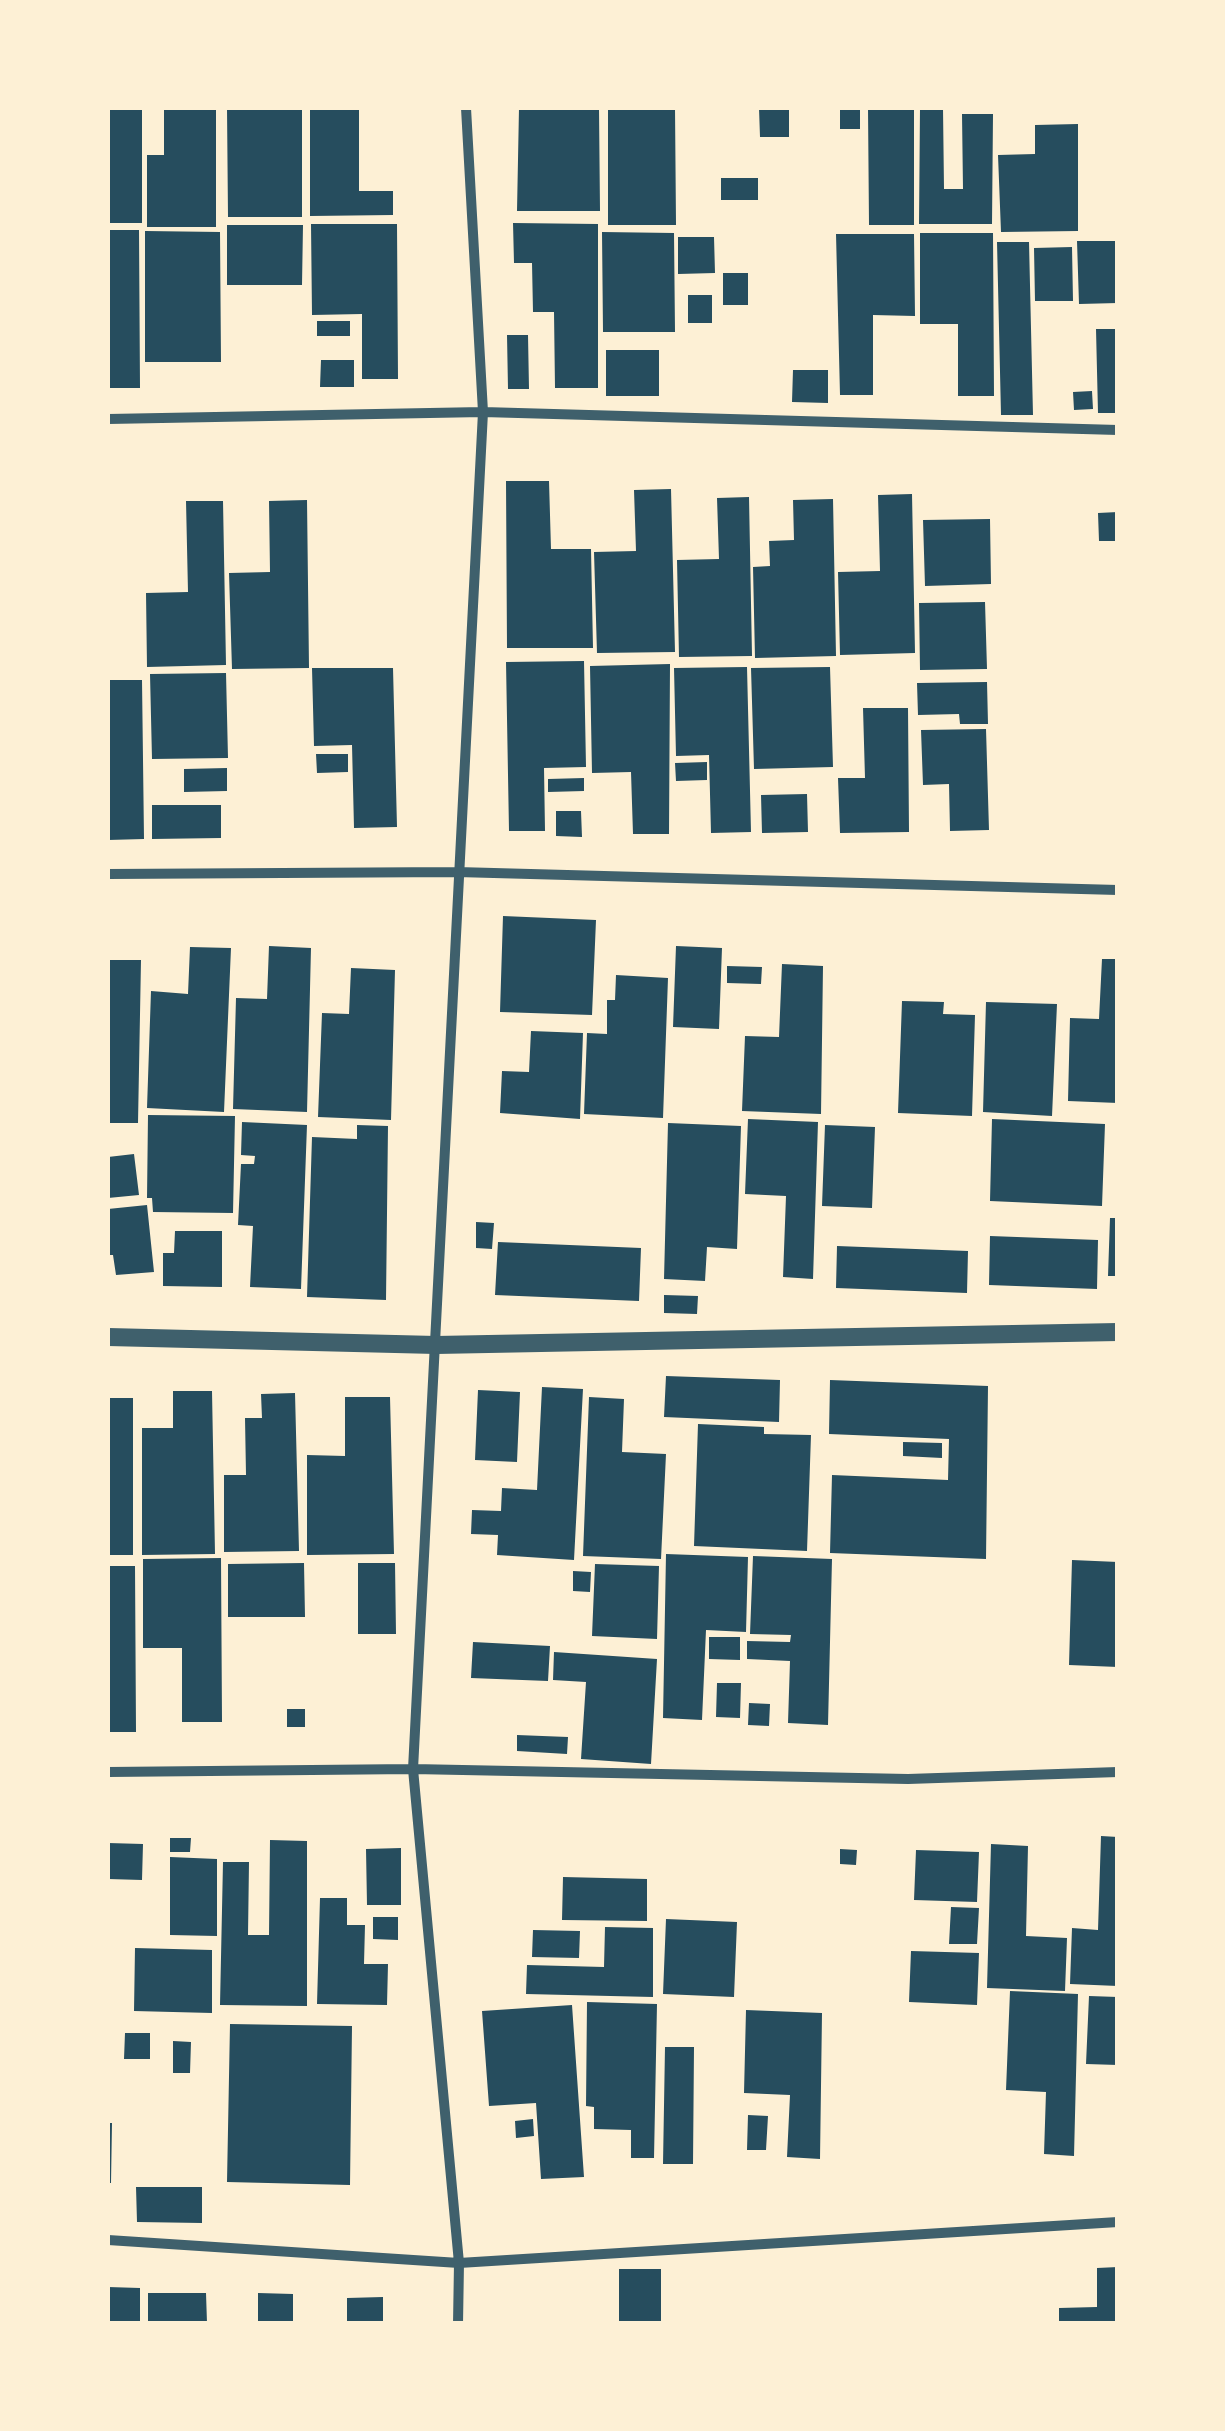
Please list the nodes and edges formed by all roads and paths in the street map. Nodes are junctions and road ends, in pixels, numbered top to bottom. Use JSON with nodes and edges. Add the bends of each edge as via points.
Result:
{"nodes":[{"id":1,"x":466,"y":108,"type":"edge"},
{"id":2,"x":484,"y":412,"type":"junction"},
{"id":3,"x":108,"y":419,"type":"edge"},
{"id":4,"x":1118,"y":430,"type":"edge"},
{"id":5,"x":457,"y":872,"type":"junction"},
{"id":6,"x":108,"y":874,"type":"edge"},
{"id":7,"x":1118,"y":890,"type":"edge"},
{"id":8,"x":1118,"y":1332,"type":"edge"},
{"id":9,"x":108,"y":1338,"type":"edge"},
{"id":10,"x":436,"y":1345,"type":"junction"},
{"id":11,"x":412,"y":1769,"type":"junction"},
{"id":12,"x":108,"y":1772,"type":"edge"},
{"id":13,"x":1118,"y":1772,"type":"edge"},
{"id":14,"x":1118,"y":2222,"type":"edge"},
{"id":15,"x":108,"y":2240,"type":"edge"},
{"id":16,"x":459,"y":2263,"type":"junction"},
{"id":17,"x":458,"y":2324,"type":"edge"}],
"edges":[{"from":1,"to":2,"type":"street"},
{"from":2,"to":3,"type":"street"},
{"from":2,"to":4,"type":"street"},
{"from":2,"to":5,"type":"street"},
{"from":5,"to":6,"type":"street"},
{"from":5,"to":7,"type":"street"},
{"from":5,"to":10,"type":"street"},
{"from":8,"to":10,"type":"street"},
{"from":9,"to":10,"type":"street"},
{"from":10,"to":11,"type":"street"},
{"from":11,"to":12,"type":"street"},
{"from":11,"to":13,"type":"street","via":[[908,1778]]},
{"from":11,"to":16,"type":"street"},
{"from":14,"to":16,"type":"street"},
{"from":15,"to":16,"type":"street"},
{"from":16,"to":17,"type":"street"}]}
